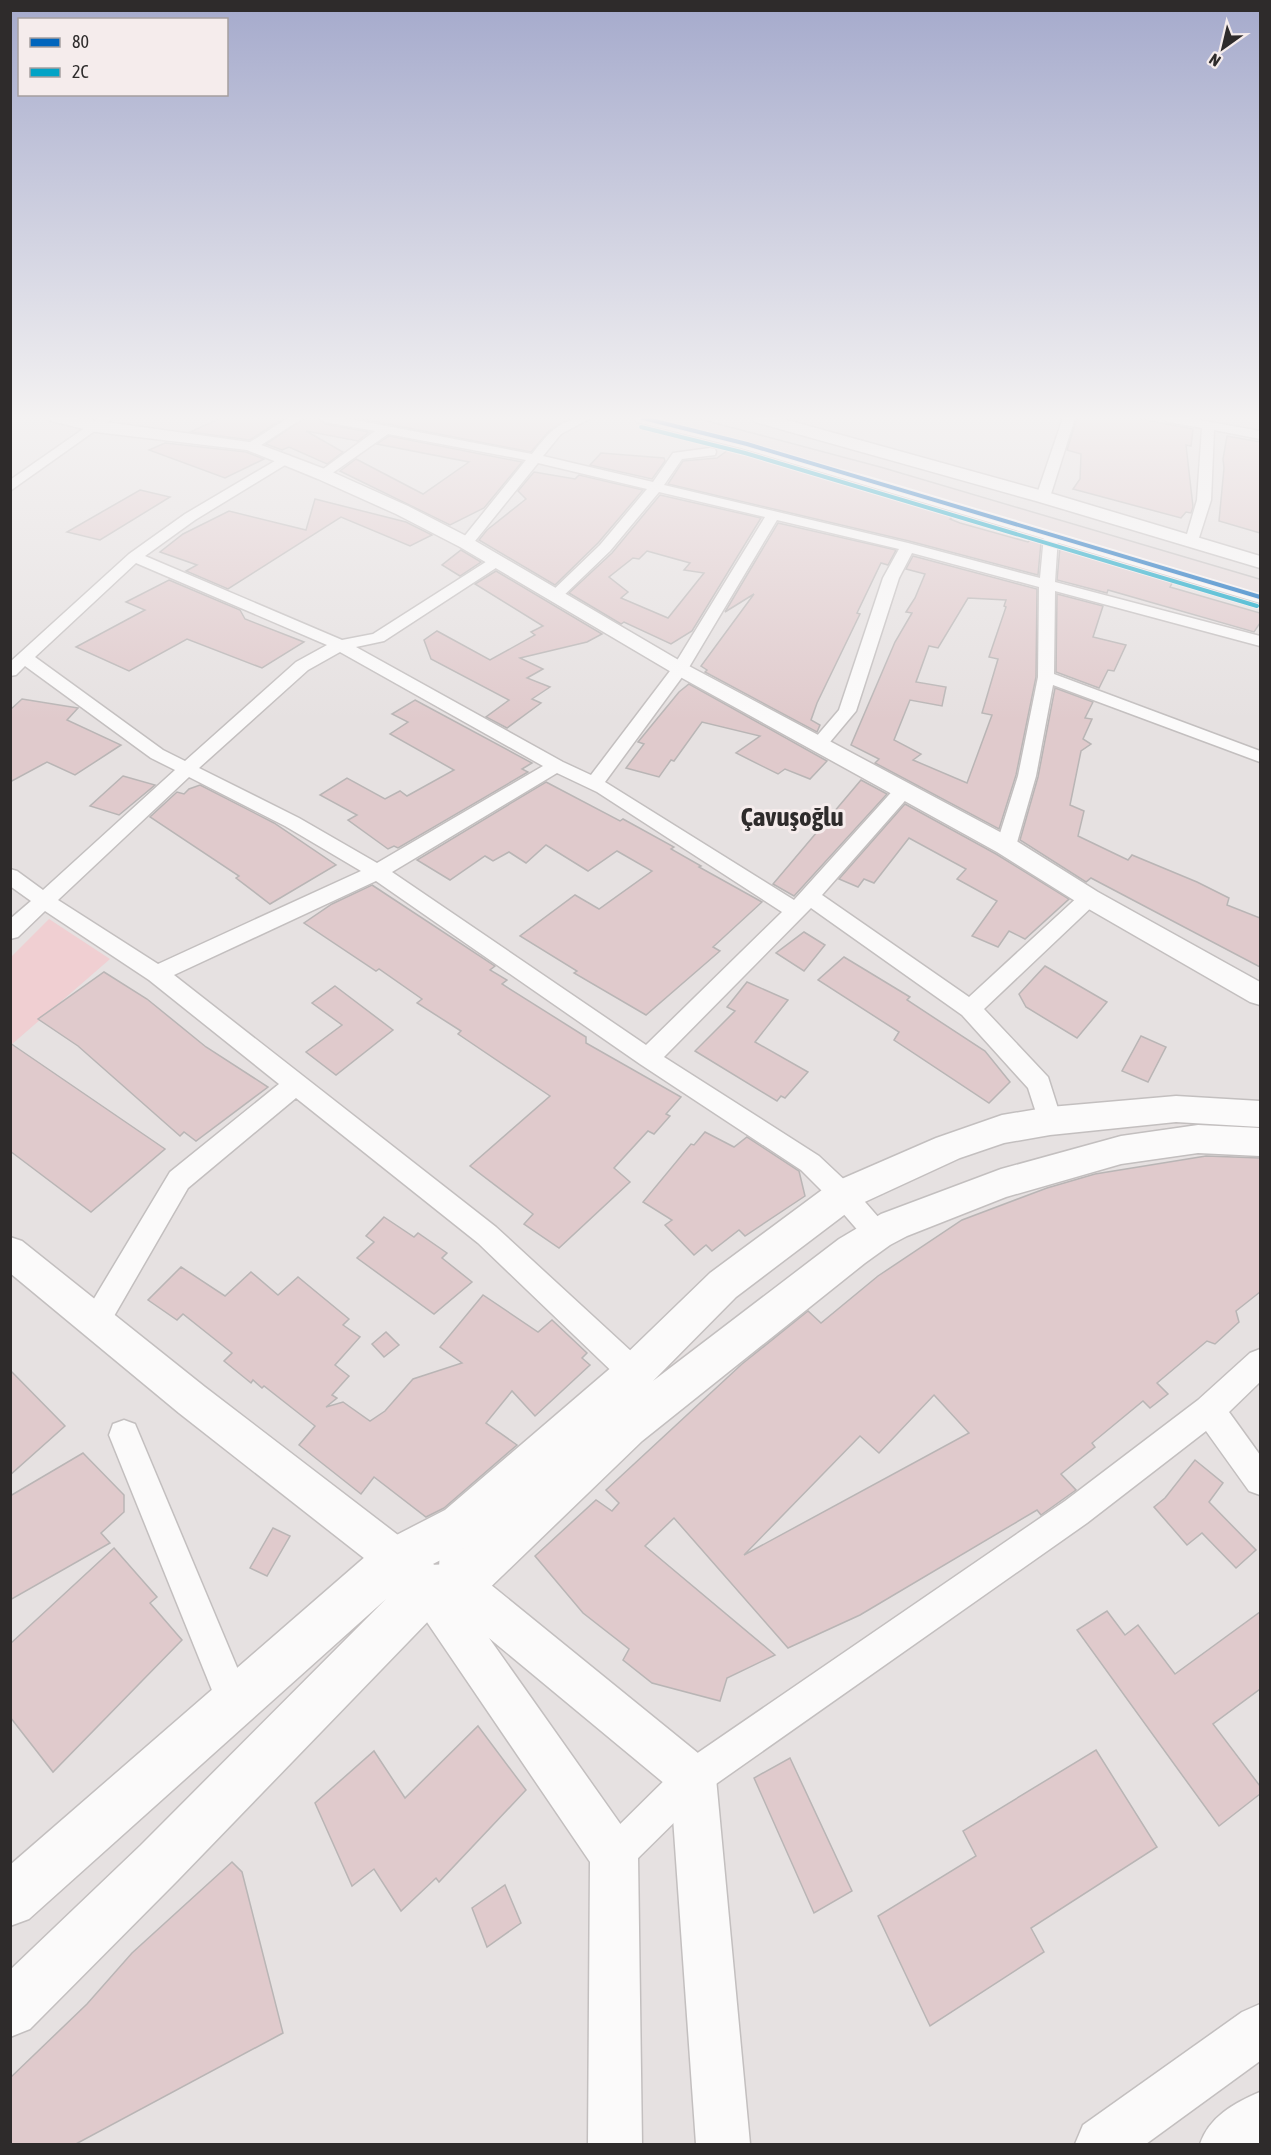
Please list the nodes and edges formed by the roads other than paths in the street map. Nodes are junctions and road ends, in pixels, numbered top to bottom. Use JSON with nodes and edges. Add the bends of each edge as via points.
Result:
{"nodes":[{"id":1,"x":188,"y":519,"type":"edge"},
{"id":2,"x":419,"y":519,"type":"edge"},
{"id":3,"x":486,"y":519,"type":"edge"},
{"id":4,"x":630,"y":519,"type":"edge"},
{"id":5,"x":771,"y":519,"type":"edge"},
{"id":6,"x":788,"y":519,"type":"edge"},
{"id":7,"x":992,"y":519,"type":"edge"},
{"id":8,"x":1028,"y":519,"type":"edge"},
{"id":9,"x":1075,"y":519,"type":"edge"},
{"id":10,"x":1114,"y":519,"type":"edge"},
{"id":11,"x":1198,"y":519,"type":"edge"},
{"id":12,"x":1051,"y":536,"type":"junction"},
{"id":13,"x":1192,"y":542,"type":"junction"},
{"id":14,"x":466,"y":543,"type":"junction"},
{"id":15,"x":908,"y":548,"type":"junction"},
{"id":16,"x":134,"y":557,"type":"junction"},
{"id":17,"x":497,"y":561,"type":"junction"},
{"id":18,"x":1260,"y":562,"type":"edge"},
{"id":19,"x":1260,"y":573,"type":"edge"},
{"id":20,"x":1236,"y":580,"type":"junction"},
{"id":21,"x":1047,"y":583,"type":"junction"},
{"id":22,"x":1260,"y":587,"type":"edge"},
{"id":23,"x":1260,"y":595,"type":"edge"},
{"id":24,"x":555,"y":597,"type":"junction"},
{"id":25,"x":1260,"y":640,"type":"edge"},
{"id":26,"x":340,"y":645,"type":"junction"},
{"id":27,"x":18,"y":664,"type":"edge"},
{"id":28,"x":680,"y":669,"type":"junction"},
{"id":29,"x":1046,"y":677,"type":"junction"},
{"id":30,"x":819,"y":744,"type":"junction"},
{"id":31,"x":1260,"y":757,"type":"edge"},
{"id":32,"x":556,"y":766,"type":"junction"},
{"id":33,"x":188,"y":768,"type":"junction"},
{"id":34,"x":594,"y":784,"type":"junction"},
{"id":35,"x":904,"y":790,"type":"junction"},
{"id":36,"x":1006,"y":846,"type":"junction"},
{"id":37,"x":377,"y":872,"type":"junction"},
{"id":38,"x":10,"y":876,"type":"edge"},
{"id":39,"x":1089,"y":898,"type":"junction"},
{"id":40,"x":43,"y":900,"type":"junction"},
{"id":41,"x":803,"y":904,"type":"junction"},
{"id":42,"x":10,"y":932,"type":"edge"},
{"id":43,"x":157,"y":974,"type":"junction"},
{"id":44,"x":1260,"y":995,"type":"edge"},
{"id":45,"x":970,"y":1009,"type":"junction"},
{"id":46,"x":648,"y":1058,"type":"junction"},
{"id":47,"x":296,"y":1084,"type":"junction"},
{"id":48,"x":1260,"y":1114,"type":"edge"},
{"id":49,"x":1050,"y":1120,"type":"junction"},
{"id":50,"x":1260,"y":1142,"type":"edge"},
{"id":51,"x":843,"y":1195,"type":"junction"},
{"id":52,"x":877,"y":1234,"type":"junction"},
{"id":53,"x":10,"y":1252,"type":"edge"},
{"id":54,"x":96,"y":1321,"type":"junction"},
{"id":55,"x":1260,"y":1363,"type":"edge"},
{"id":56,"x":634,"y":1373,"type":"junction"},
{"id":57,"x":1209,"y":1410,"type":"junction"},
{"id":58,"x":124,"y":1435,"type":"dead end"},
{"id":59,"x":1260,"y":1480,"type":"edge"},
{"id":60,"x":461,"y":1527,"type":"junction"},
{"id":61,"x":428,"y":1578,"type":"junction"},
{"id":62,"x":234,"y":1703,"type":"junction"},
{"id":63,"x":693,"y":1778,"type":"junction"},
{"id":64,"x":614,"y":1856,"type":"junction"},
{"id":65,"x":10,"y":1900,"type":"edge"},
{"id":66,"x":10,"y":2009,"type":"edge"},
{"id":67,"x":1260,"y":2030,"type":"edge"},
{"id":68,"x":1260,"y":2119,"type":"edge"},
{"id":69,"x":615,"y":2145,"type":"edge"},
{"id":70,"x":723,"y":2145,"type":"edge"},
{"id":71,"x":1102,"y":2145,"type":"edge"},
{"id":72,"x":1227,"y":2145,"type":"edge"}],
"edges":[{"from":1,"to":16,"type":"street"},
{"from":2,"to":14,"type":"street"},
{"from":3,"to":14,"type":"street"},
{"from":4,"to":24,"type":"street","via":[[589,567]]},
{"from":5,"to":28,"type":"street"},
{"from":6,"to":15,"type":"street"},
{"from":7,"to":12,"type":"main road"},
{"from":8,"to":20,"type":"highway"},
{"from":9,"to":19,"type":"highway"},
{"from":10,"to":13,"type":"main road"},
{"from":11,"to":13,"type":"street"},
{"from":12,"to":21,"type":"street"},
{"from":12,"to":23,"type":"main road"},
{"from":13,"to":18,"type":"main road"},
{"from":14,"to":17,"type":"street"},
{"from":15,"to":21,"type":"street"},
{"from":15,"to":30,"type":"street","via":[[891,578],[847,711]]},
{"from":16,"to":26,"type":"street"},
{"from":16,"to":27,"type":"street"},
{"from":17,"to":24,"type":"street"},
{"from":17,"to":26,"type":"street","via":[[378,638]]},
{"from":20,"to":22,"type":"highway"},
{"from":20,"to":23,"type":"main road"},
{"from":21,"to":25,"type":"street"},
{"from":21,"to":29,"type":"street"},
{"from":24,"to":28,"type":"street"},
{"from":26,"to":32,"type":"street"},
{"from":26,"to":33,"type":"street","via":[[302,666]]},
{"from":27,"to":33,"type":"street","via":[[157,754]]},
{"from":28,"to":30,"type":"street"},
{"from":28,"to":34,"type":"street"},
{"from":29,"to":31,"type":"street"},
{"from":29,"to":36,"type":"street","via":[[1027,776]]},
{"from":30,"to":35,"type":"street"},
{"from":32,"to":34,"type":"street"},
{"from":32,"to":37,"type":"street"},
{"from":33,"to":37,"type":"street"},
{"from":33,"to":40,"type":"street"},
{"from":34,"to":41,"type":"street"},
{"from":35,"to":36,"type":"street"},
{"from":35,"to":41,"type":"street"},
{"from":36,"to":39,"type":"street"},
{"from":37,"to":43,"type":"street"},
{"from":37,"to":46,"type":"street"},
{"from":38,"to":40,"type":"street"},
{"from":39,"to":44,"type":"street"},
{"from":39,"to":45,"type":"street"},
{"from":40,"to":42,"type":"street"},
{"from":40,"to":43,"type":"street"},
{"from":41,"to":45,"type":"street"},
{"from":41,"to":46,"type":"street"},
{"from":43,"to":47,"type":"street"},
{"from":45,"to":49,"type":"street","via":[[1039,1084]]},
{"from":46,"to":51,"type":"street","via":[[810,1163]]},
{"from":47,"to":54,"type":"street","via":[[179,1180]]},
{"from":47,"to":56,"type":"street","via":[[487,1235]]},
{"from":48,"to":49,"type":"main road","via":[[1176,1108]]},
{"from":49,"to":51,"type":"main road","via":[[1002,1129],[948,1148]]},
{"from":50,"to":52,"type":"main road","via":[[1198,1139],[1121,1150],[1001,1184]]},
{"from":51,"to":52,"type":"street"},
{"from":51,"to":56,"type":"main road","via":[[723,1285]]},
{"from":52,"to":61,"type":"main road"},
{"from":53,"to":54,"type":"street"},
{"from":54,"to":61,"type":"street","via":[[192,1400]]},
{"from":55,"to":57,"type":"street"},
{"from":56,"to":60,"type":"main road"},
{"from":57,"to":59,"type":"street"},
{"from":57,"to":63,"type":"street","via":[[1076,1512]]},
{"from":58,"to":62,"type":"street"},
{"from":60,"to":61,"type":"street"},
{"from":60,"to":61,"type":"main road"},
{"from":61,"to":62,"type":"main road"},
{"from":61,"to":63,"type":"street"},
{"from":61,"to":64,"type":"street"},
{"from":61,"to":66,"type":"main road","via":[[167,1854]]},
{"from":62,"to":65,"type":"main road"},
{"from":63,"to":64,"type":"street"},
{"from":63,"to":70,"type":"street"},
{"from":64,"to":69,"type":"street"},
{"from":67,"to":71,"type":"street"},
{"from":68,"to":72,"type":"street"}]}
